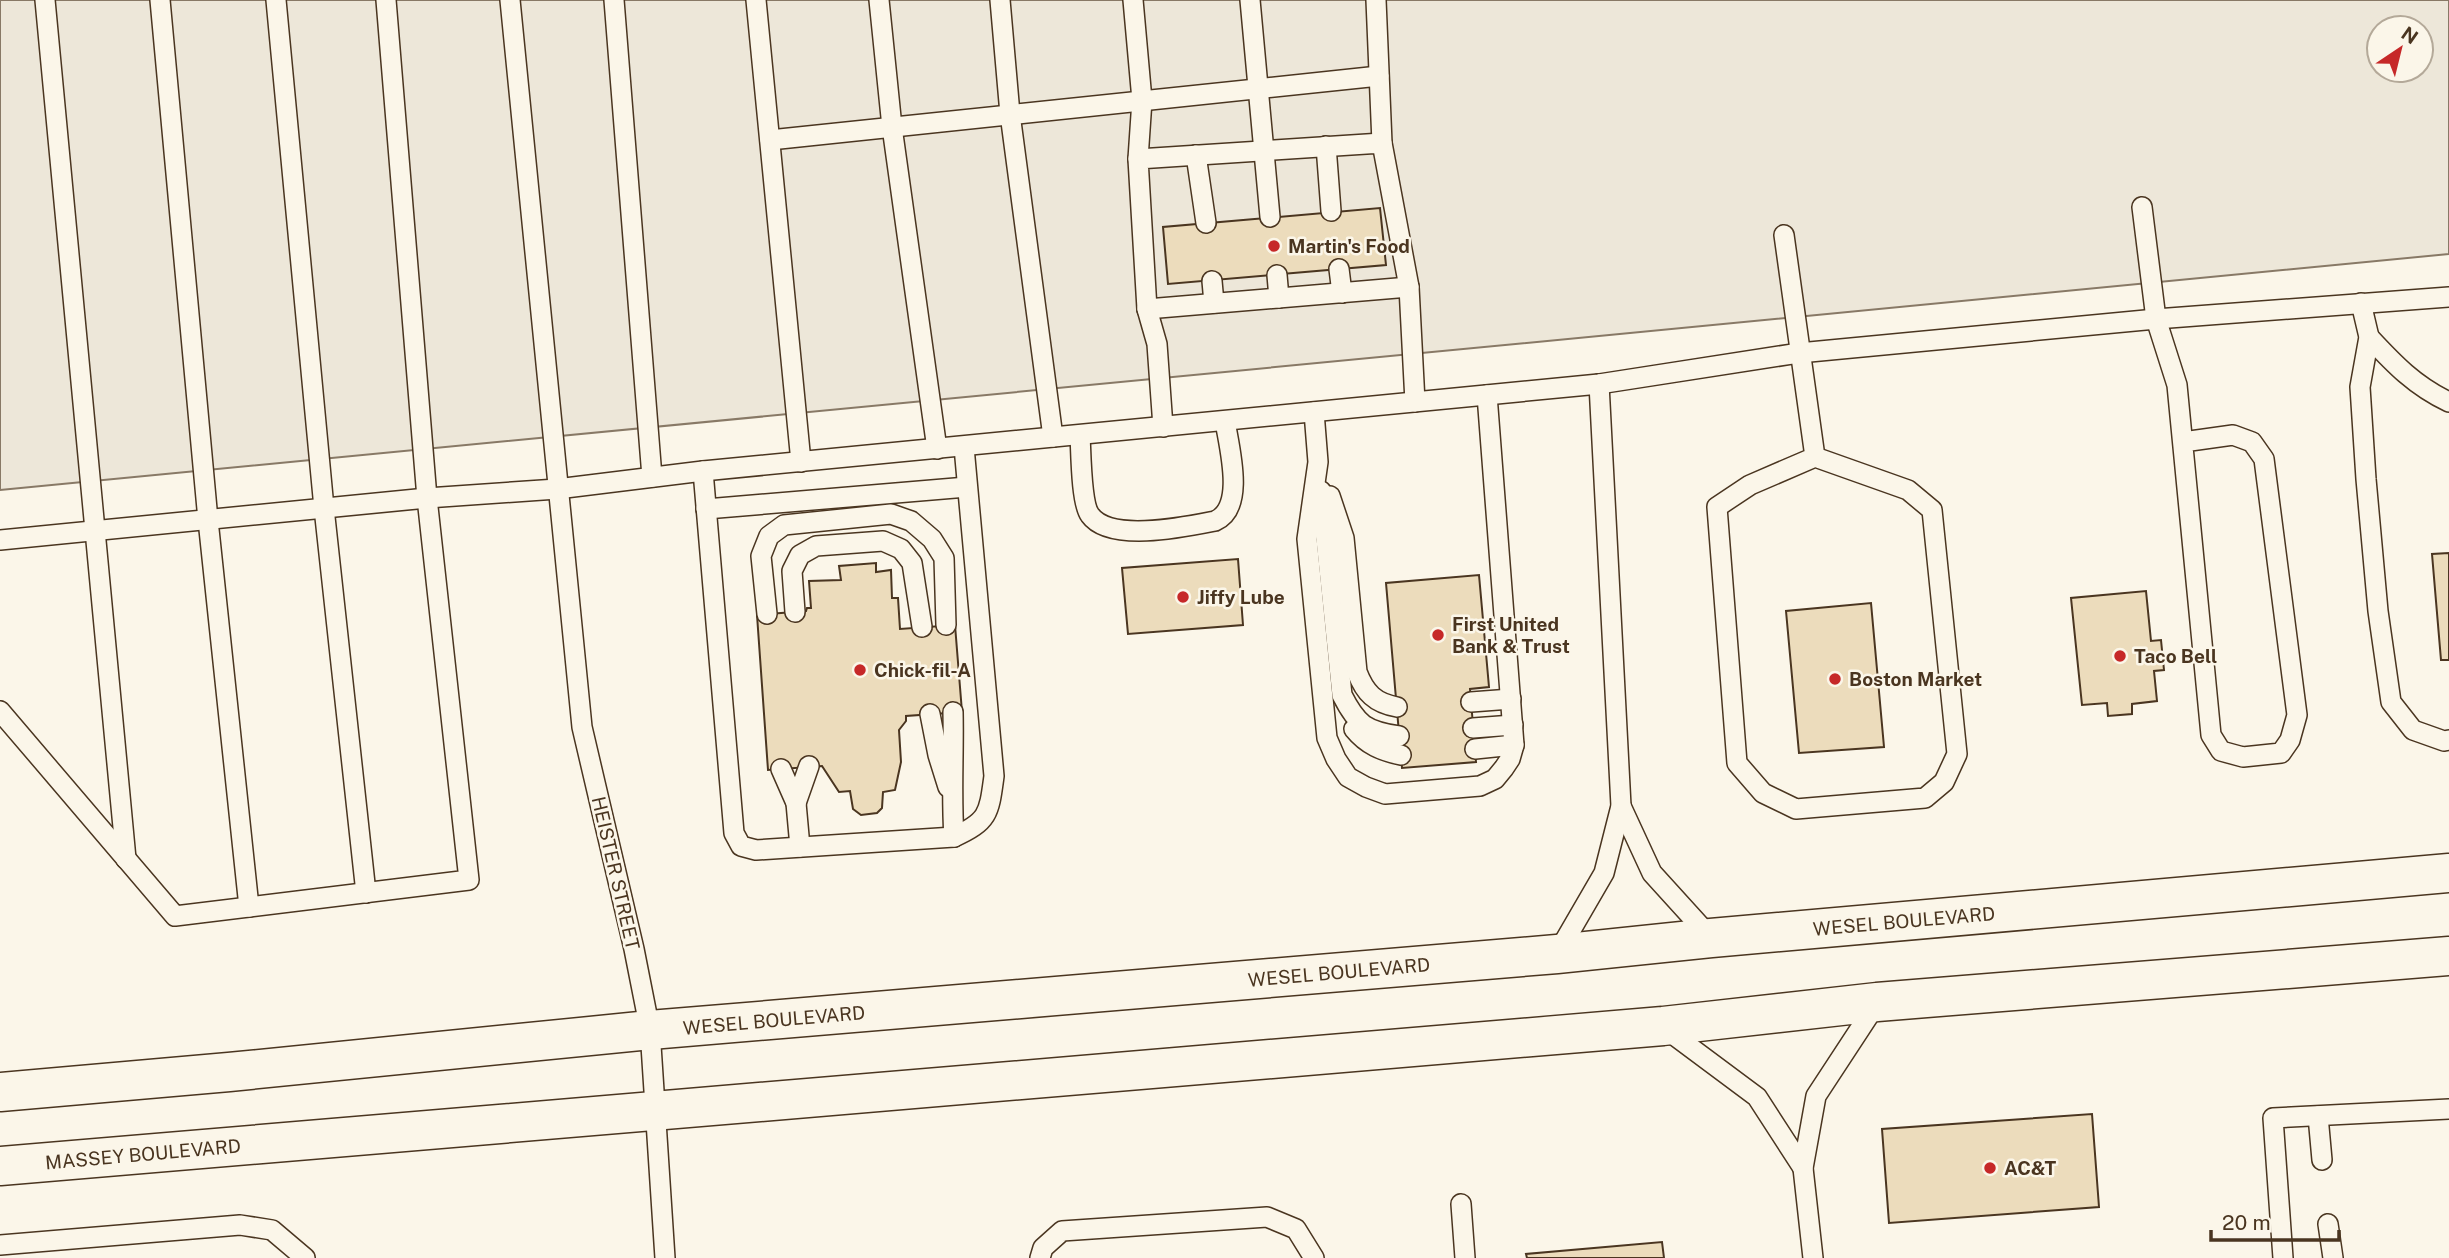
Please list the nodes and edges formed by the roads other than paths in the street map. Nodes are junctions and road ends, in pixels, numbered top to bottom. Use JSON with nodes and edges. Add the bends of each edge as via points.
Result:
{"nodes":[{"id":1,"x":45,"y":0,"type":"edge"},
{"id":2,"x":160,"y":0,"type":"edge"},
{"id":3,"x":276,"y":0,"type":"edge"},
{"id":4,"x":386,"y":0,"type":"edge"},
{"id":5,"x":510,"y":0,"type":"edge"},
{"id":6,"x":614,"y":0,"type":"edge"},
{"id":7,"x":756,"y":0,"type":"edge"},
{"id":8,"x":878,"y":0,"type":"edge"},
{"id":9,"x":1000,"y":0,"type":"edge"},
{"id":10,"x":1133,"y":0,"type":"edge"},
{"id":11,"x":1250,"y":0,"type":"edge"},
{"id":12,"x":1376,"y":0,"type":"edge"},
{"id":13,"x":1379,"y":76,"type":"junction"},
{"id":14,"x":1257,"y":88,"type":"junction"},
{"id":15,"x":1142,"y":100,"type":"junction"},
{"id":16,"x":1010,"y":114,"type":"junction"},
{"id":17,"x":892,"y":127,"type":"junction"},
{"id":18,"x":770,"y":140,"type":"junction"},
{"id":19,"x":1382,"y":142,"type":"junction"},
{"id":20,"x":1326,"y":146,"type":"junction"},
{"id":21,"x":1262,"y":149,"type":"junction"},
{"id":22,"x":1196,"y":155,"type":"junction"},
{"id":23,"x":1138,"y":159,"type":"junction"},
{"id":24,"x":2142,"y":207,"type":"dead end"},
{"id":25,"x":1331,"y":211,"type":"dead end"},
{"id":26,"x":1270,"y":217,"type":"dead end"},
{"id":27,"x":1206,"y":223,"type":"dead end"},
{"id":28,"x":1784,"y":235,"type":"dead end"},
{"id":29,"x":1339,"y":270,"type":"dead end"},
{"id":30,"x":1277,"y":275,"type":"dead end"},
{"id":31,"x":1212,"y":281,"type":"dead end"},
{"id":32,"x":1409,"y":287,"type":"junction"},
{"id":33,"x":1342,"y":293,"type":"junction"},
{"id":34,"x":2449,"y":297,"type":"edge"},
{"id":35,"x":1279,"y":298,"type":"junction"},
{"id":36,"x":1214,"y":303,"type":"junction"},
{"id":37,"x":2361,"y":303,"type":"junction"},
{"id":38,"x":1147,"y":309,"type":"junction"},
{"id":39,"x":2156,"y":319,"type":"junction"},
{"id":40,"x":2369,"y":337,"type":"junction"},
{"id":41,"x":1799,"y":353,"type":"junction"},
{"id":42,"x":1599,"y":384,"type":"junction"},
{"id":43,"x":1486,"y":396,"type":"junction"},
{"id":44,"x":1415,"y":402,"type":"junction"},
{"id":45,"x":2449,"y":402,"type":"edge"},
{"id":46,"x":1314,"y":412,"type":"junction"},
{"id":47,"x":1225,"y":421,"type":"junction"},
{"id":48,"x":1163,"y":427,"type":"junction"},
{"id":49,"x":1080,"y":435,"type":"junction"},
{"id":50,"x":1053,"y":438,"type":"junction"},
{"id":51,"x":2183,"y":442,"type":"junction"},
{"id":52,"x":964,"y":447,"type":"junction"},
{"id":53,"x":937,"y":449,"type":"junction"},
{"id":54,"x":1815,"y":457,"type":"junction"},
{"id":55,"x":802,"y":462,"type":"junction"},
{"id":56,"x":1318,"y":462,"type":"junction"},
{"id":57,"x":704,"y":471,"type":"junction"},
{"id":58,"x":652,"y":477,"type":"junction"},
{"id":59,"x":967,"y":487,"type":"junction"},
{"id":60,"x":557,"y":489,"type":"junction"},
{"id":61,"x":427,"y":498,"type":"junction"},
{"id":62,"x":324,"y":509,"type":"junction"},
{"id":63,"x":706,"y":509,"type":"junction"},
{"id":64,"x":208,"y":520,"type":"junction"},
{"id":65,"x":95,"y":531,"type":"junction"},
{"id":66,"x":0,"y":540,"type":"edge"},
{"id":67,"x":795,"y":612,"type":"dead end"},
{"id":68,"x":767,"y":614,"type":"dead end"},
{"id":69,"x":946,"y":625,"type":"dead end"},
{"id":70,"x":922,"y":628,"type":"dead end"},
{"id":71,"x":1511,"y":699,"type":"junction"},
{"id":72,"x":1471,"y":702,"type":"dead end"},
{"id":73,"x":1397,"y":707,"type":"dead end"},
{"id":74,"x":0,"y":711,"type":"edge"},
{"id":75,"x":953,"y":712,"type":"dead end"},
{"id":76,"x":930,"y":714,"type":"dead end"},
{"id":77,"x":1513,"y":725,"type":"junction"},
{"id":78,"x":1473,"y":729,"type":"dead end"},
{"id":79,"x":2449,"y":740,"type":"edge"},
{"id":80,"x":1400,"y":745,"type":"dead end"},
{"id":81,"x":1514,"y":746,"type":"junction"},
{"id":82,"x":1475,"y":749,"type":"dead end"},
{"id":83,"x":809,"y":766,"type":"dead end"},
{"id":84,"x":781,"y":769,"type":"dead end"},
{"id":85,"x":951,"y":795,"type":"junction"},
{"id":86,"x":796,"y":803,"type":"junction"},
{"id":87,"x":1621,"y":806,"type":"junction"},
{"id":88,"x":954,"y":837,"type":"junction"},
{"id":89,"x":800,"y":847,"type":"junction"},
{"id":90,"x":126,"y":859,"type":"junction"},
{"id":91,"x":2449,"y":873,"type":"edge"},
{"id":92,"x":366,"y":893,"type":"junction"},
{"id":93,"x":249,"y":907,"type":"junction"},
{"id":94,"x":1711,"y":938,"type":"junction"},
{"id":95,"x":1557,"y":954,"type":"junction"},
{"id":96,"x":2449,"y":956,"type":"edge"},
{"id":97,"x":1877,"y":1002,"type":"junction"},
{"id":98,"x":1663,"y":1027,"type":"junction"},
{"id":99,"x":650,"y":1030,"type":"junction"},
{"id":100,"x":0,"y":1092,"type":"edge"},
{"id":101,"x":2449,"y":1109,"type":"edge"},
{"id":102,"x":654,"y":1112,"type":"junction"},
{"id":103,"x":2318,"y":1116,"type":"junction"},
{"id":104,"x":2322,"y":1160,"type":"dead end"},
{"id":105,"x":0,"y":1166,"type":"edge"},
{"id":106,"x":1803,"y":1168,"type":"junction"},
{"id":107,"x":1461,"y":1204,"type":"dead end"},
{"id":108,"x":2329,"y":1224,"type":"dead end"},
{"id":109,"x":0,"y":1245,"type":"edge"},
{"id":110,"x":304,"y":1258,"type":"edge"},
{"id":111,"x":665,"y":1258,"type":"edge"},
{"id":112,"x":1040,"y":1258,"type":"edge"},
{"id":113,"x":1314,"y":1258,"type":"edge"},
{"id":114,"x":1465,"y":1258,"type":"edge"},
{"id":115,"x":1813,"y":1258,"type":"edge"},
{"id":116,"x":2283,"y":1258,"type":"edge"},
{"id":117,"x":2333,"y":1258,"type":"edge"}],
"edges":[{"from":1,"to":65,"type":"lane"},
{"from":2,"to":64,"type":"lane"},
{"from":3,"to":62,"type":"lane"},
{"from":4,"to":61,"type":"lane"},
{"from":5,"to":60,"type":"lane","name":"HEISTER STREET"},
{"from":6,"to":58,"type":"lane"},
{"from":7,"to":18,"type":"lane"},
{"from":8,"to":17,"type":"lane"},
{"from":9,"to":16,"type":"lane"},
{"from":10,"to":15,"type":"lane"},
{"from":11,"to":14,"type":"lane"},
{"from":12,"to":13,"type":"lane"},
{"from":13,"to":14,"type":"lane"},
{"from":13,"to":19,"type":"lane"},
{"from":14,"to":15,"type":"lane"},
{"from":14,"to":21,"type":"lane"},
{"from":15,"to":16,"type":"lane"},
{"from":15,"to":23,"type":"lane"},
{"from":16,"to":17,"type":"lane"},
{"from":16,"to":50,"type":"lane"},
{"from":17,"to":18,"type":"lane"},
{"from":17,"to":53,"type":"lane"},
{"from":18,"to":55,"type":"lane"},
{"from":19,"to":20,"type":"lane"},
{"from":19,"to":32,"type":"lane"},
{"from":20,"to":21,"type":"lane"},
{"from":20,"to":25,"type":"lane"},
{"from":21,"to":22,"type":"lane"},
{"from":21,"to":26,"type":"lane"},
{"from":22,"to":23,"type":"lane"},
{"from":22,"to":27,"type":"lane"},
{"from":23,"to":38,"type":"lane"},
{"from":24,"to":39,"type":"lane"},
{"from":28,"to":41,"type":"lane"},
{"from":29,"to":33,"type":"lane"},
{"from":30,"to":35,"type":"lane"},
{"from":31,"to":36,"type":"lane"},
{"from":32,"to":33,"type":"lane"},
{"from":32,"to":44,"type":"lane"},
{"from":33,"to":35,"type":"lane"},
{"from":34,"to":37,"type":"lane"},
{"from":35,"to":36,"type":"lane"},
{"from":36,"to":38,"type":"lane"},
{"from":37,"to":39,"type":"lane"},
{"from":37,"to":40,"type":"lane"},
{"from":38,"to":48,"type":"lane","via":[[1157,344]]},
{"from":39,"to":41,"type":"lane"},
{"from":39,"to":51,"type":"lane","via":[[2177,385]]},
{"from":40,"to":45,"type":"lane","via":[[2425,390]]},
{"from":40,"to":79,"type":"lane","via":[[2360,387],[2378,611],[2391,702],[2413,730]]},
{"from":41,"to":42,"type":"lane"},
{"from":41,"to":54,"type":"lane"},
{"from":42,"to":43,"type":"lane"},
{"from":42,"to":87,"type":"lane"},
{"from":43,"to":44,"type":"lane"},
{"from":43,"to":71,"type":"lane"},
{"from":44,"to":46,"type":"lane"},
{"from":46,"to":47,"type":"lane"},
{"from":46,"to":56,"type":"lane"},
{"from":47,"to":48,"type":"lane"},
{"from":47,"to":49,"type":"lane","via":[[1233,473],[1231,505],[1222,518],[1149,530],[1110,528],[1090,514],[1085,503]]},
{"from":48,"to":49,"type":"lane"},
{"from":49,"to":50,"type":"lane"},
{"from":50,"to":52,"type":"lane"},
{"from":51,"to":51,"type":"lane","via":[[2211,735],[2221,751],[2243,757],[2281,753],[2297,715],[2264,459],[2252,442],[2234,435]]},
{"from":52,"to":53,"type":"lane"},
{"from":52,"to":59,"type":"lane"},
{"from":53,"to":55,"type":"lane"},
{"from":54,"to":54,"type":"lane","via":[[1908,490],[1932,510],[1957,754],[1944,782],[1925,797],[1796,808],[1763,793],[1737,763],[1717,508],[1750,485]]},
{"from":55,"to":57,"type":"lane"},
{"from":56,"to":73,"type":"lane","via":[[1344,538],[1357,672],[1370,696]]},
{"from":56,"to":80,"type":"lane","via":[[1342,695],[1362,724]]},
{"from":56,"to":81,"type":"lane","via":[[1307,539],[1327,738],[1336,760],[1349,777],[1366,787],[1399,793],[1480,786],[1495,779]]},
{"from":57,"to":58,"type":"lane"},
{"from":57,"to":63,"type":"lane"},
{"from":58,"to":60,"type":"lane"},
{"from":59,"to":63,"type":"lane"},
{"from":59,"to":88,"type":"lane","via":[[994,776],[990,804],[977,827]]},
{"from":60,"to":61,"type":"lane"},
{"from":60,"to":99,"type":"lane","name":"HEISTER STREET","via":[[582,727]]},
{"from":61,"to":62,"type":"lane"},
{"from":61,"to":92,"type":"lane","via":[[469,880]]},
{"from":62,"to":64,"type":"lane"},
{"from":62,"to":92,"type":"lane"},
{"from":63,"to":89,"type":"lane","via":[[734,833],[741,846],[757,850]]},
{"from":64,"to":65,"type":"lane"},
{"from":64,"to":93,"type":"lane"},
{"from":65,"to":66,"type":"lane"},
{"from":65,"to":90,"type":"lane"},
{"from":67,"to":70,"type":"lane","via":[[792,571],[800,555],[816,546],[883,541],[901,549],[912,563]]},
{"from":68,"to":69,"type":"lane","via":[[761,556],[769,536],[784,525],[891,514],[911,521],[932,539],[944,558]]},
{"from":71,"to":72,"type":"lane"},
{"from":71,"to":77,"type":"lane"},
{"from":74,"to":90,"type":"lane"},
{"from":75,"to":85,"type":"lane"},
{"from":76,"to":85,"type":"lane"},
{"from":77,"to":78,"type":"lane"},
{"from":77,"to":81,"type":"lane"},
{"from":81,"to":82,"type":"lane"},
{"from":83,"to":86,"type":"lane"},
{"from":84,"to":86,"type":"lane"},
{"from":85,"to":88,"type":"lane"},
{"from":86,"to":89,"type":"lane"},
{"from":87,"to":94,"type":"lane","via":[[1652,873]]},
{"from":87,"to":95,"type":"lane","via":[[1604,873]]},
{"from":88,"to":89,"type":"lane"},
{"from":90,"to":93,"type":"lane","via":[[175,916]]},
{"from":91,"to":94,"type":"main road","name":"WESEL BOULEVARD"},
{"from":92,"to":93,"type":"lane"},
{"from":94,"to":95,"type":"main road","name":"WESEL BOULEVARD"},
{"from":95,"to":99,"type":"main road","name":"WESEL BOULEVARD"},
{"from":96,"to":97,"type":"main road"},
{"from":97,"to":98,"type":"main road"},
{"from":97,"to":106,"type":"lane","via":[[1816,1096]]},
{"from":98,"to":102,"type":"main road"},
{"from":98,"to":106,"type":"lane","via":[[1757,1097]]},
{"from":99,"to":100,"type":"main road","name":"WESEL BOULEVARD"},
{"from":99,"to":102,"type":"lane","name":"HEISTER STREET"},
{"from":101,"to":103,"type":"lane"},
{"from":102,"to":105,"type":"main road","name":"MASSEY BOULEVARD"},
{"from":102,"to":111,"type":"lane","name":"HEISTER STREET"},
{"from":103,"to":104,"type":"lane"},
{"from":103,"to":116,"type":"lane","via":[[2273,1118]]},
{"from":106,"to":115,"type":"lane"},
{"from":107,"to":114,"type":"lane"},
{"from":108,"to":117,"type":"lane"},
{"from":109,"to":110,"type":"lane","via":[[240,1225],[272,1230]]},
{"from":112,"to":113,"type":"lane","via":[[1043,1248],[1062,1231],[1267,1217],[1296,1229]]}]}
